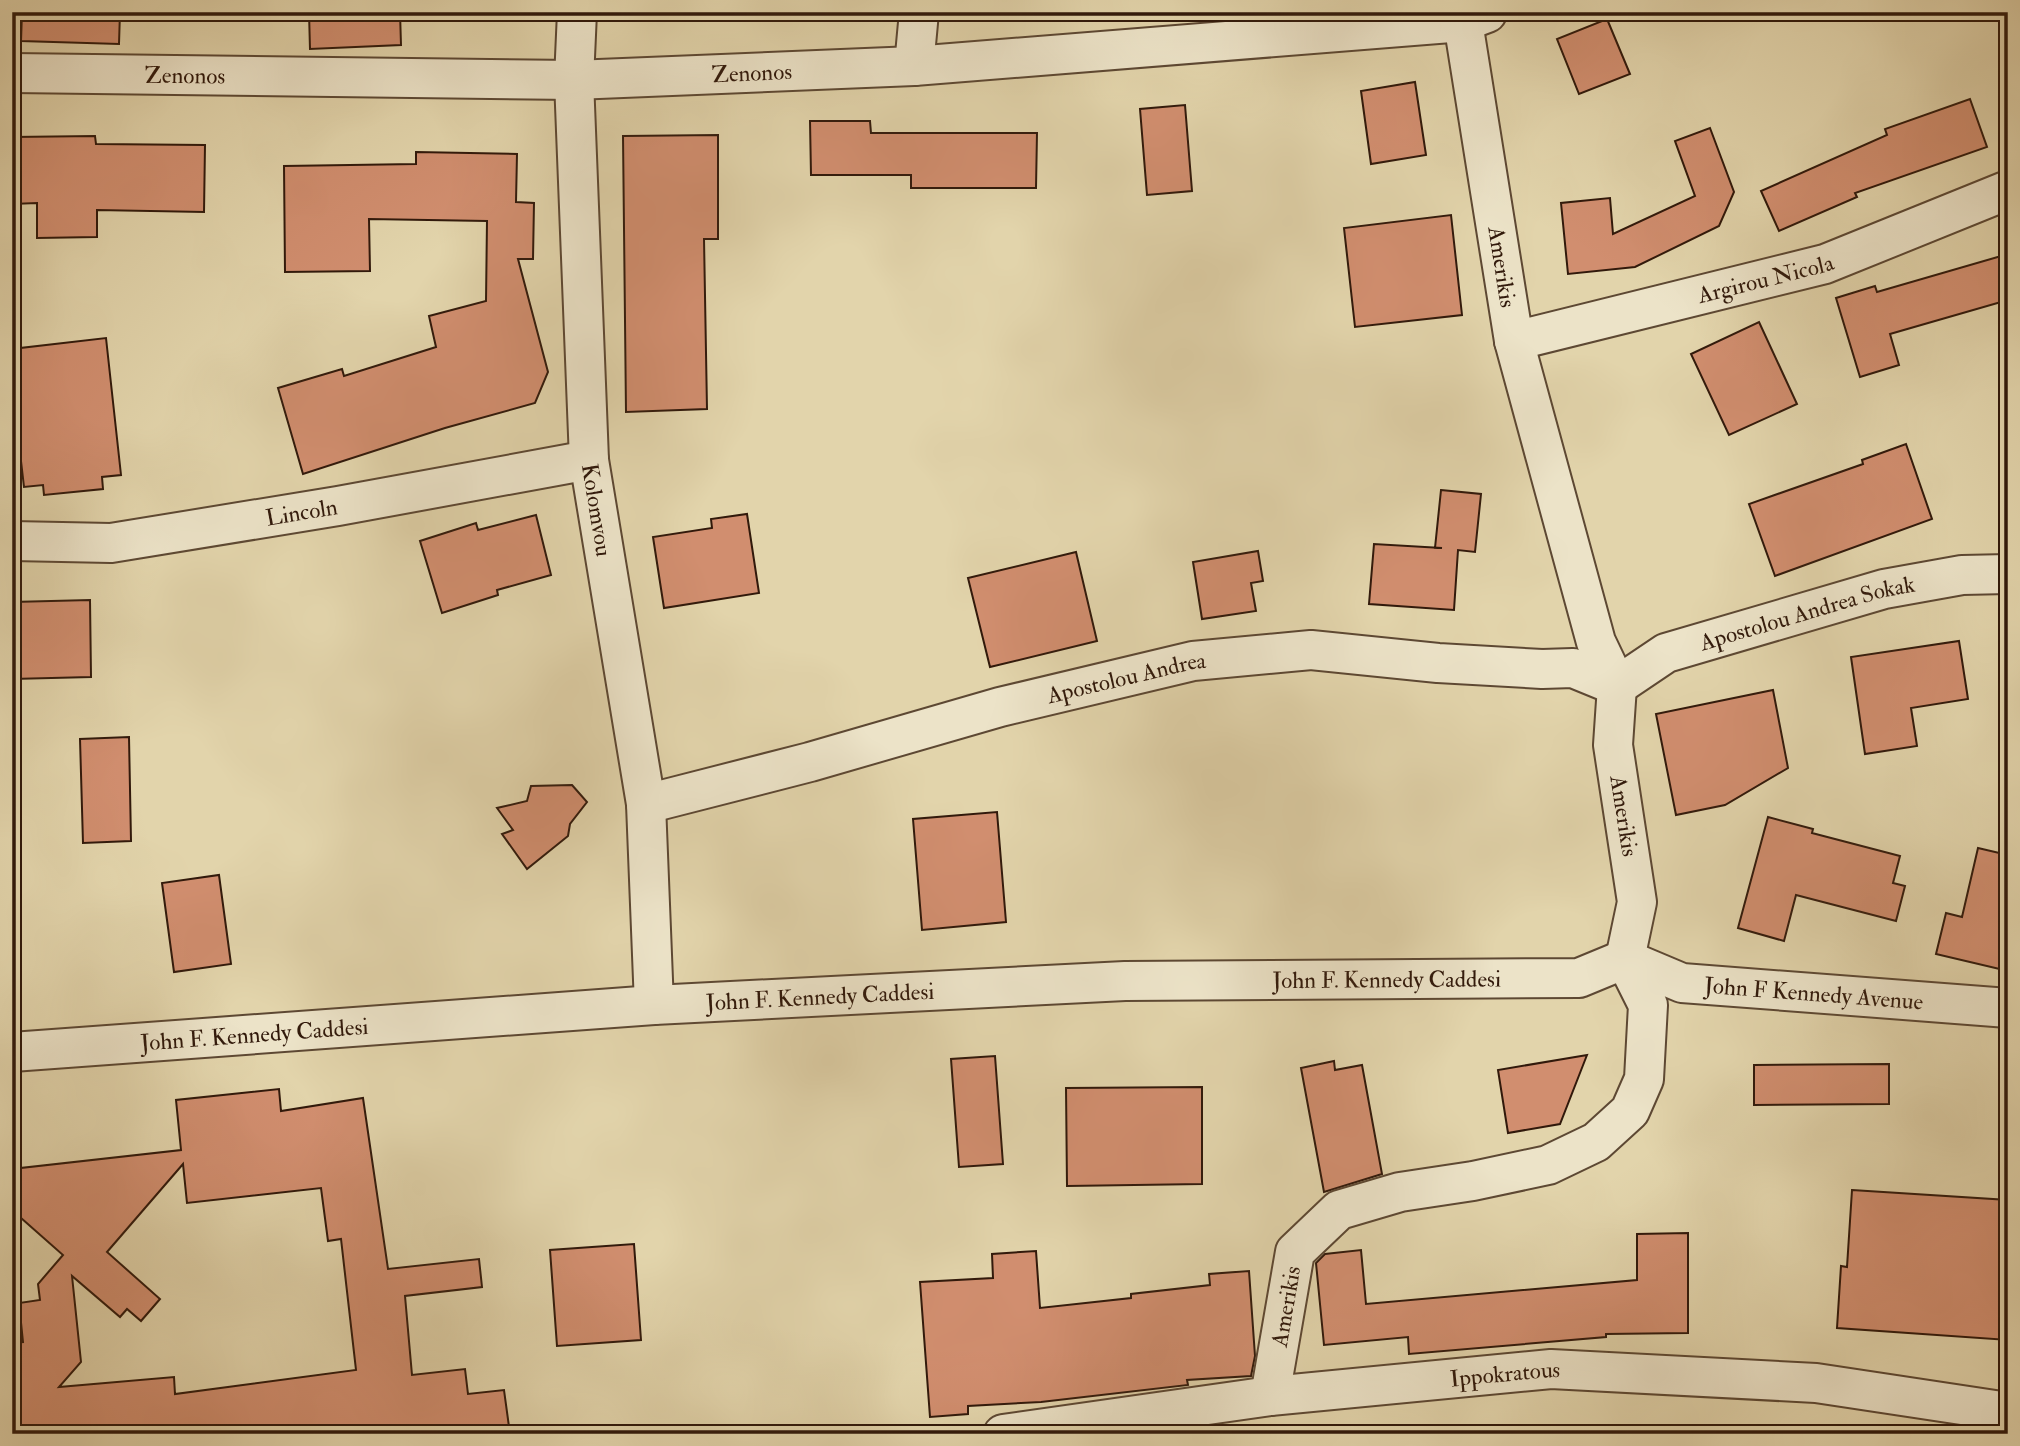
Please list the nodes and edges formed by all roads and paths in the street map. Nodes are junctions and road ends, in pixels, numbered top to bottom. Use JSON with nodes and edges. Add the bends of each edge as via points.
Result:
{"nodes":[{"id":1,"x":577,"y":12,"type":"edge"},
{"id":2,"x":919,"y":12,"type":"edge"},
{"id":3,"x":1472,"y":15,"type":"edge"},
{"id":4,"x":914,"y":66,"type":"junction"},
{"id":5,"x":12,"y":73,"type":"edge"},
{"id":6,"x":574,"y":80,"type":"junction"},
{"id":7,"x":2008,"y":190,"type":"edge"},
{"id":8,"x":1514,"y":341,"type":"junction"},
{"id":9,"x":589,"y":460,"type":"junction"},
{"id":10,"x":12,"y":541,"type":"edge"},
{"id":11,"x":2008,"y":574,"type":"edge"},
{"id":12,"x":1618,"y":686,"type":"junction"},
{"id":13,"x":646,"y":804,"type":"junction"},
{"id":14,"x":1625,"y":959,"type":"junction"},
{"id":15,"x":653,"y":1005,"type":"junction"},
{"id":16,"x":2008,"y":1008,"type":"edge"},
{"id":17,"x":12,"y":1052,"type":"edge"},
{"id":18,"x":1270,"y":1396,"type":"junction"},
{"id":19,"x":2008,"y":1412,"type":"edge"},
{"id":20,"x":1003,"y":1434,"type":"edge"}],
"edges":[{"from":1,"to":6,"type":"street","name":"Kolomvou"},
{"from":2,"to":4,"type":"street"},
{"from":3,"to":4,"type":"street","name":"Zenonos"},
{"from":3,"to":8,"type":"street","name":"Amerikis"},
{"from":4,"to":6,"type":"street","name":"Zenonos"},
{"from":5,"to":6,"type":"street","name":"Zenonos"},
{"from":6,"to":9,"type":"street","name":"Kolomvou"},
{"from":7,"to":8,"type":"street","name":"Argirou Nicola","via":[[1825,264]]},
{"from":8,"to":12,"type":"street","name":"Amerikis","via":[[1596,642]]},
{"from":9,"to":10,"type":"street","name":"Lincoln","via":[[111,543]]},
{"from":9,"to":13,"type":"street","name":"Kolomvou"},
{"from":11,"to":12,"type":"street","name":"Apostolou Andrea Sokak","via":[[1962,575],[1884,589],[1666,653]]},
{"from":12,"to":13,"type":"street","name":"Apostolou Andrea","via":[[1573,668],[1438,663],[1311,650],[1192,661],[999,707]]},
{"from":12,"to":14,"type":"street","name":"Amerikis","via":[[1613,745],[1637,902]]},
{"from":13,"to":15,"type":"street","name":"Kolomvou"},
{"from":14,"to":15,"type":"street","name":"John F. Kennedy Caddesi","via":[[1579,978],[1125,981]]},
{"from":14,"to":16,"type":"street","name":"John F Kennedy Avenue","via":[[1682,983]]},
{"from":14,"to":18,"type":"street","name":"Amerikis","via":[[1648,1004],[1644,1079],[1630,1111],[1596,1142],[1548,1165],[1400,1192],[1339,1210],[1295,1252]]},
{"from":15,"to":17,"type":"street","name":"John F. Kennedy Caddesi"},
{"from":18,"to":19,"type":"street","name":"Ippokratous","via":[[1551,1369],[1816,1383]]},
{"from":18,"to":20,"type":"street","name":"Ippokratous"}]}
